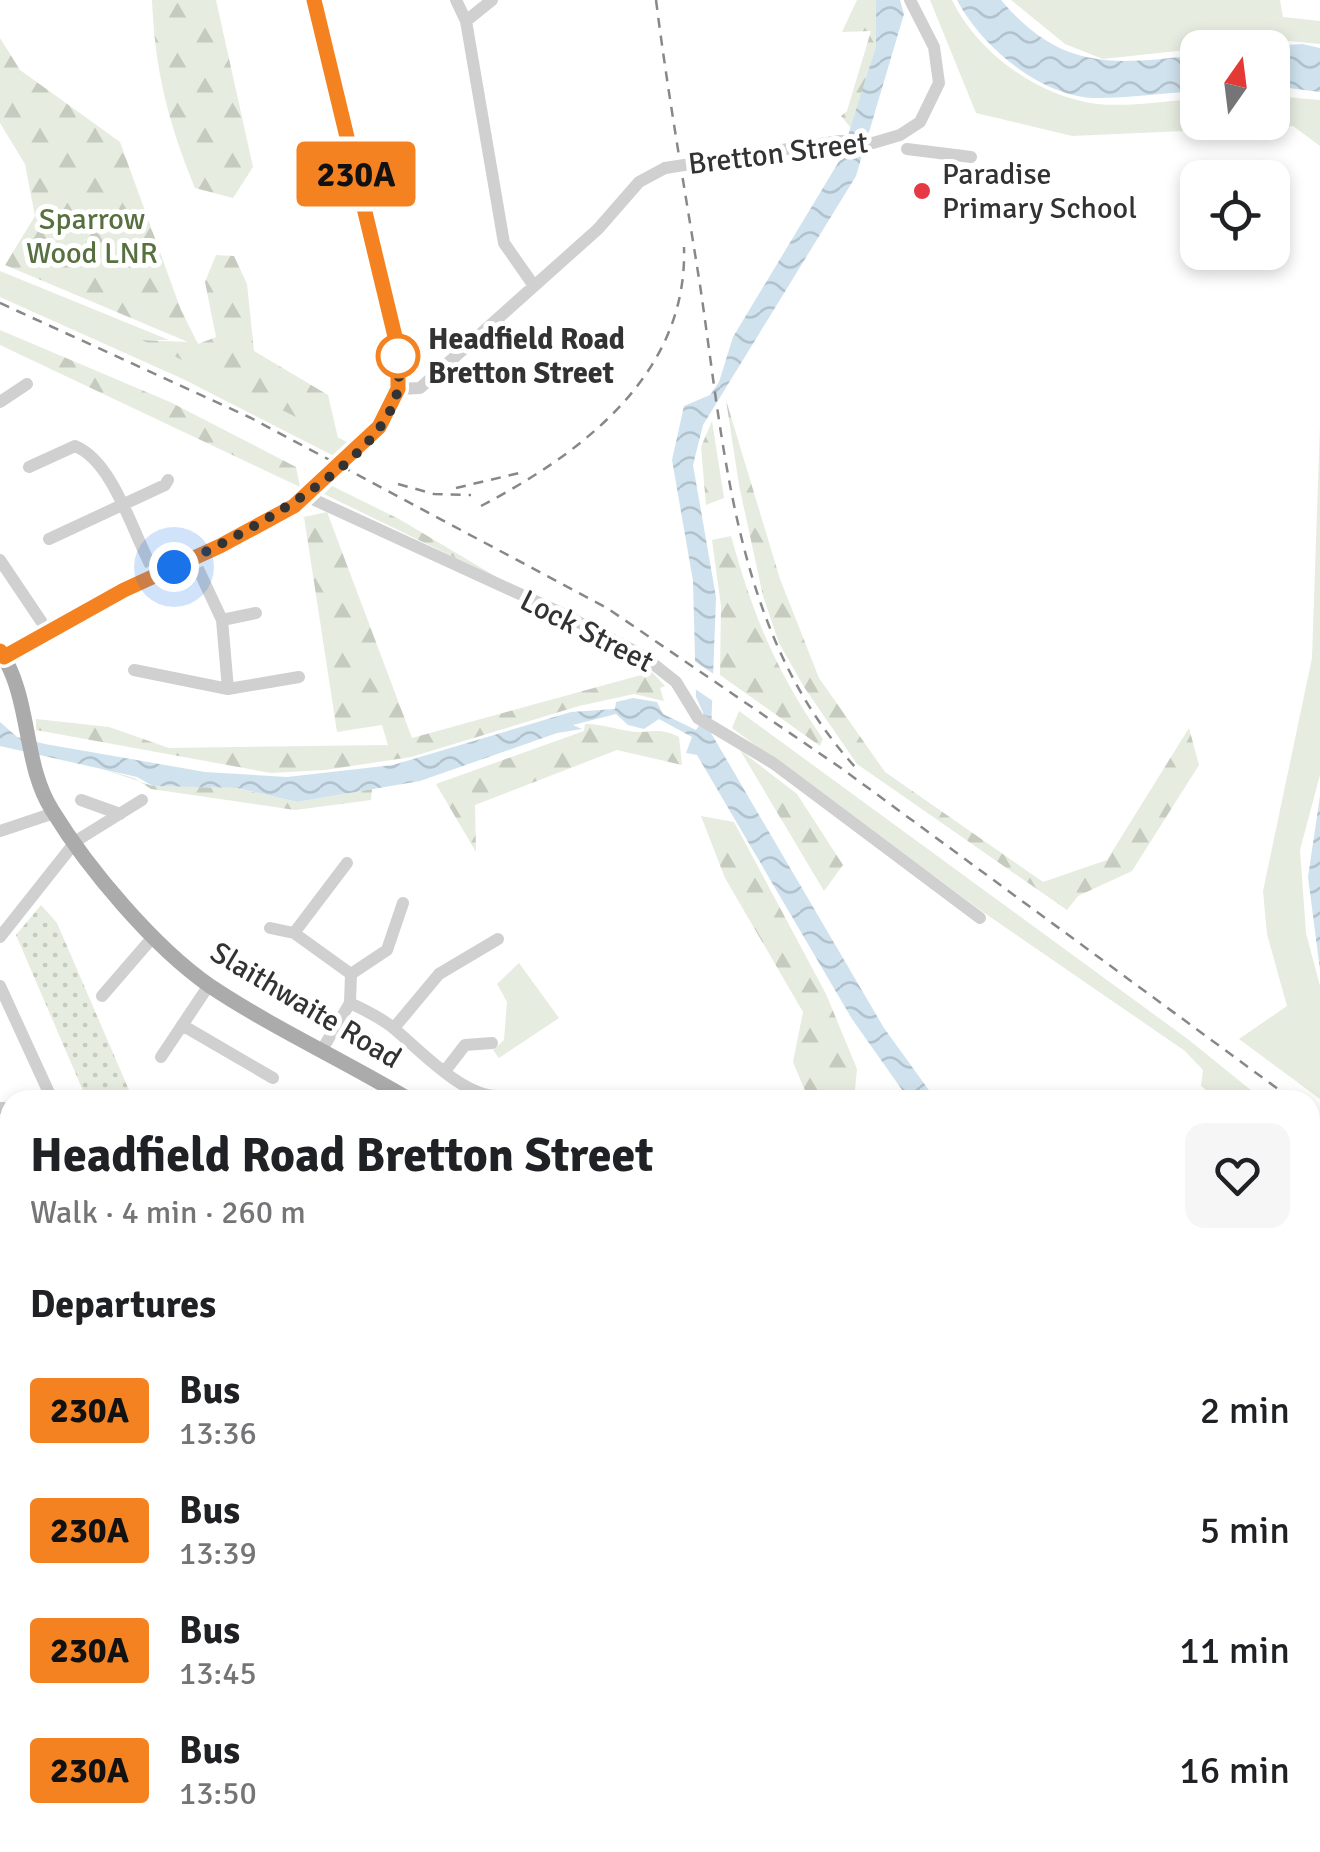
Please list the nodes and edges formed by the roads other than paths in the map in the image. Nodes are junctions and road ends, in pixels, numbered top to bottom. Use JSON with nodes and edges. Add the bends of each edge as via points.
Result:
{"nodes":[{"id":1,"x":314,"y":0,"type":"edge"},
{"id":2,"x":456,"y":0,"type":"edge"},
{"id":3,"x":492,"y":0,"type":"edge"},
{"id":4,"x":910,"y":0,"type":"edge"},
{"id":5,"x":466,"y":21,"type":"junction"},
{"id":6,"x":907,"y":149,"type":"dead end"},
{"id":7,"x":970,"y":157,"type":"dead end"},
{"id":8,"x":534,"y":286,"type":"junction"},
{"id":9,"x":27,"y":384,"type":"dead end"},
{"id":10,"x":398,"y":389,"type":"junction"},
{"id":11,"x":0,"y":402,"type":"edge"},
{"id":12,"x":30,"y":467,"type":"dead end"},
{"id":13,"x":168,"y":480,"type":"dead end"},
{"id":14,"x":306,"y":496,"type":"junction"},
{"id":15,"x":121,"y":504,"type":"junction"},
{"id":16,"x":49,"y":539,"type":"dead end"},
{"id":17,"x":193,"y":558,"type":"junction"},
{"id":18,"x":0,"y":560,"type":"edge"},
{"id":19,"x":156,"y":575,"type":"junction"},
{"id":20,"x":32,"y":578,"type":"dead end"},
{"id":21,"x":17,"y":586,"type":"junction"},
{"id":22,"x":256,"y":612,"type":"dead end"},
{"id":23,"x":222,"y":620,"type":"junction"},
{"id":24,"x":40,"y":621,"type":"dead end"},
{"id":25,"x":2,"y":654,"type":"edge"},
{"id":26,"x":134,"y":670,"type":"dead end"},
{"id":27,"x":299,"y":677,"type":"dead end"},
{"id":28,"x":228,"y":689,"type":"junction"},
{"id":29,"x":81,"y":800,"type":"dead end"},
{"id":30,"x":142,"y":800,"type":"dead end"},
{"id":31,"x":54,"y":812,"type":"junction"},
{"id":32,"x":120,"y":814,"type":"junction"},
{"id":33,"x":0,"y":831,"type":"edge"},
{"id":34,"x":76,"y":841,"type":"junction"},
{"id":35,"x":347,"y":863,"type":"dead end"},
{"id":36,"x":402,"y":903,"type":"dead end"},
{"id":37,"x":980,"y":918,"type":"dead end"},
{"id":38,"x":270,"y":928,"type":"dead end"},
{"id":39,"x":3,"y":929,"type":"edge"},
{"id":40,"x":294,"y":933,"type":"junction"},
{"id":41,"x":153,"y":937,"type":"junction"},
{"id":42,"x":498,"y":939,"type":"dead end"},
{"id":43,"x":351,"y":974,"type":"junction"},
{"id":44,"x":210,"y":985,"type":"junction"},
{"id":45,"x":0,"y":986,"type":"edge"},
{"id":46,"x":102,"y":996,"type":"dead end"},
{"id":47,"x":350,"y":1002,"type":"junction"},
{"id":48,"x":182,"y":1025,"type":"junction"},
{"id":49,"x":394,"y":1028,"type":"junction"},
{"id":50,"x":492,"y":1043,"type":"dead end"},
{"id":51,"x":322,"y":1048,"type":"junction"},
{"id":52,"x":162,"y":1057,"type":"dead end"},
{"id":53,"x":445,"y":1070,"type":"junction"},
{"id":54,"x":273,"y":1078,"type":"dead end"},
{"id":55,"x":48,"y":1090,"type":"edge"},
{"id":56,"x":393,"y":1090,"type":"edge"},
{"id":57,"x":478,"y":1090,"type":"edge"},
{"id":58,"x":0,"y":1773,"type":"edge"},
{"id":59,"x":0,"y":1840,"type":"edge"}],
"edges":[{"from":1,"to":10,"type":"street","via":[[398,349]]},
{"from":2,"to":5,"type":"street"},
{"from":3,"to":5,"type":"street"},
{"from":4,"to":8,"type":"street","name":"Bretton Street","bridge":true,"via":[[938,64],[939,83],[932,106],[910,129],[873,143],[664,168],[639,182]]},
{"from":5,"to":8,"type":"street","via":[[504,243]]},
{"from":6,"to":7,"type":"street","name":"Bretton Street"},
{"from":8,"to":10,"type":"street","name":"Bretton Street","via":[[420,388]]},
{"from":9,"to":11,"type":"street"},
{"from":10,"to":14,"type":"street","bridge":true,"via":[[379,427]]},
{"from":12,"to":15,"type":"street","via":[[75,446],[86,450]]},
{"from":13,"to":15,"type":"street"},
{"from":14,"to":17,"type":"street"},
{"from":14,"to":37,"type":"street","name":"Lock Street","via":[[642,655],[676,682],[698,718]]},
{"from":15,"to":16,"type":"street"},
{"from":15,"to":19,"type":"street"},
{"from":17,"to":19,"type":"street"},
{"from":17,"to":23,"type":"street"},
{"from":18,"to":21,"type":"street"},
{"from":19,"to":25,"type":"street"},
{"from":20,"to":21,"type":"street"},
{"from":21,"to":24,"type":"street"},
{"from":22,"to":23,"type":"street"},
{"from":23,"to":28,"type":"street"},
{"from":25,"to":31,"type":"main road","name":"Slaithwaite Road","via":[[17,680],[36,768]]},
{"from":26,"to":28,"type":"street"},
{"from":27,"to":28,"type":"street"},
{"from":29,"to":32,"type":"street"},
{"from":30,"to":32,"type":"street"},
{"from":31,"to":33,"type":"street"},
{"from":31,"to":34,"type":"main road","name":"Slaithwaite Road"},
{"from":32,"to":34,"type":"street"},
{"from":34,"to":39,"type":"street"},
{"from":34,"to":41,"type":"main road","name":"Slaithwaite Road"},
{"from":35,"to":40,"type":"street"},
{"from":36,"to":43,"type":"street","via":[[387,950]]},
{"from":38,"to":40,"type":"street"},
{"from":40,"to":43,"type":"street"},
{"from":41,"to":44,"type":"main road","name":"Slaithwaite Road"},
{"from":41,"to":46,"type":"street"},
{"from":42,"to":49,"type":"street","via":[[439,974]]},
{"from":43,"to":47,"type":"street"},
{"from":44,"to":48,"type":"street"},
{"from":44,"to":51,"type":"main road","name":"Slaithwaite Road"},
{"from":45,"to":55,"type":"street"},
{"from":47,"to":49,"type":"street"},
{"from":47,"to":51,"type":"street"},
{"from":48,"to":52,"type":"street"},
{"from":48,"to":54,"type":"street"},
{"from":49,"to":53,"type":"street","via":[[418,1055]]},
{"from":50,"to":53,"type":"street","via":[[465,1045]]},
{"from":51,"to":56,"type":"main road","name":"Slaithwaite Road"},
{"from":53,"to":57,"type":"street"},
{"from":58,"to":59,"type":"street"}]}
